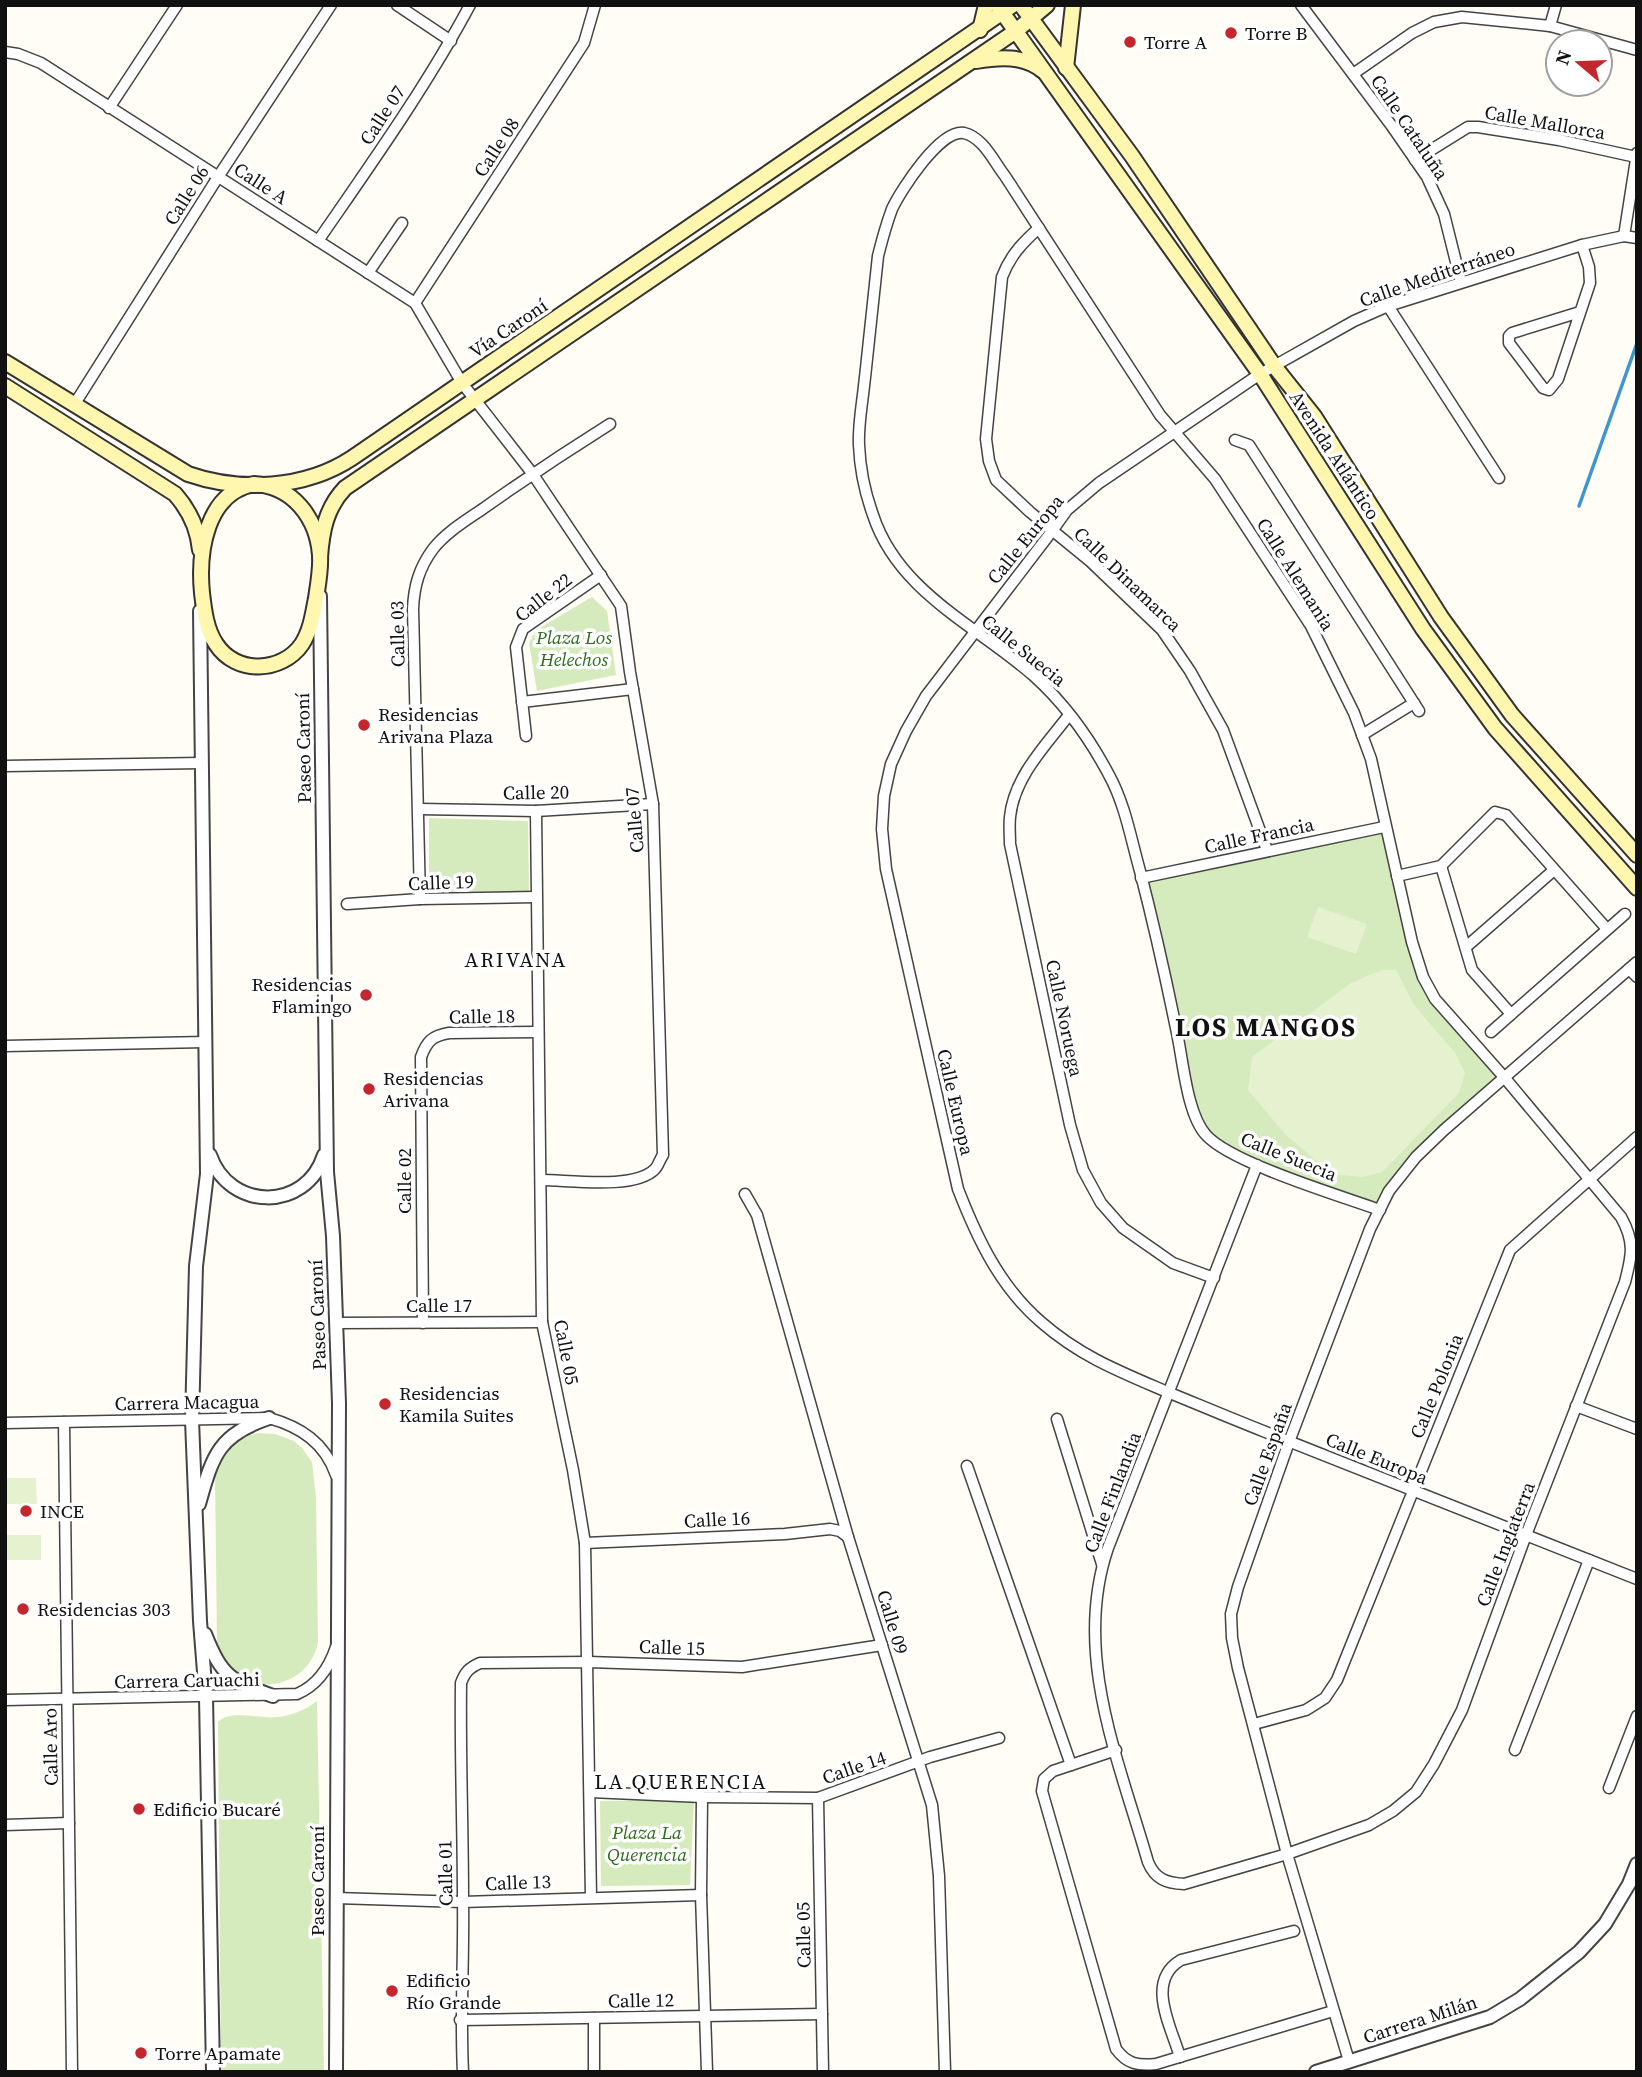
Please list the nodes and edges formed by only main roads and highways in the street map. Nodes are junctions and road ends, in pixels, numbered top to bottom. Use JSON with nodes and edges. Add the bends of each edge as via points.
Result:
{"nodes":[{"id":1,"x":986,"y":5,"type":"edge"},
{"id":2,"x":1021,"y":5,"type":"edge"},
{"id":3,"x":1047,"y":5,"type":"edge"},
{"id":4,"x":1073,"y":5,"type":"edge"},
{"id":5,"x":1005,"y":8,"type":"edge"},
{"id":6,"x":1030,"y":19,"type":"junction"},
{"id":7,"x":980,"y":30,"type":"junction"},
{"id":8,"x":1016,"y":31,"type":"junction"},
{"id":9,"x":971,"y":61,"type":"junction"},
{"id":10,"x":1066,"y":68,"type":"junction"},
{"id":11,"x":1050,"y":78,"type":"junction"},
{"id":12,"x":5,"y":362,"type":"edge"},
{"id":13,"x":5,"y":386,"type":"edge"},
{"id":14,"x":254,"y":484,"type":"junction"},
{"id":15,"x":320,"y":557,"type":"junction"},
{"id":16,"x":200,"y":576,"type":"junction"},
{"id":17,"x":1637,"y":855,"type":"edge"},
{"id":18,"x":1637,"y":888,"type":"edge"}],
"edges":[{"from":1,"to":7,"type":"main road"},
{"from":2,"to":6,"type":"main road","name":"Avenida Atlántico"},
{"from":3,"to":6,"type":"main road","name":"Vía Caroní"},
{"from":4,"to":10,"type":"main road"},
{"from":5,"to":7,"type":"main road","name":"Vía Caroní"},
{"from":5,"to":8,"type":"main road","name":"Avenida Atlántico"},
{"from":6,"to":8,"type":"main road","name":"Vía Caroní"},
{"from":6,"to":10,"type":"main road","name":"Avenida Atlántico"},
{"from":7,"to":14,"type":"main road","name":"Vía Caroní","via":[[334,468],[296,481]]},
{"from":8,"to":9,"type":"main road","name":"Vía Caroní"},
{"from":8,"to":11,"type":"main road","name":"Avenida Atlántico"},
{"from":9,"to":11,"type":"main road","via":[[1012,58],[1036,65]]},
{"from":9,"to":15,"type":"main road","name":"Vía Caroní","via":[[356,480],[337,496],[324,524]]},
{"from":10,"to":17,"type":"main road","name":"Avenida Atlántico","via":[[1314,416],[1441,617],[1512,715]]},
{"from":11,"to":18,"type":"main road","name":"Avenida Atlántico","via":[[1260,374],[1423,629],[1495,729]]},
{"from":12,"to":14,"type":"main road","name":"Vía Caroní","via":[[187,474],[220,483]]},
{"from":13,"to":16,"type":"main road","via":[[176,494],[199,536]]},
{"from":14,"to":15,"type":"main road","name":"Paseo Caroní","via":[[283,490],[296,501],[312,527]]},
{"from":14,"to":16,"type":"main road","name":"Paseo Caroní","via":[[227,496],[214,514]]},
{"from":15,"to":16,"type":"main road","name":"Paseo Caroní","via":[[314,612],[303,642],[284,660],[263,667],[232,659],[217,646],[206,619]]}]}
